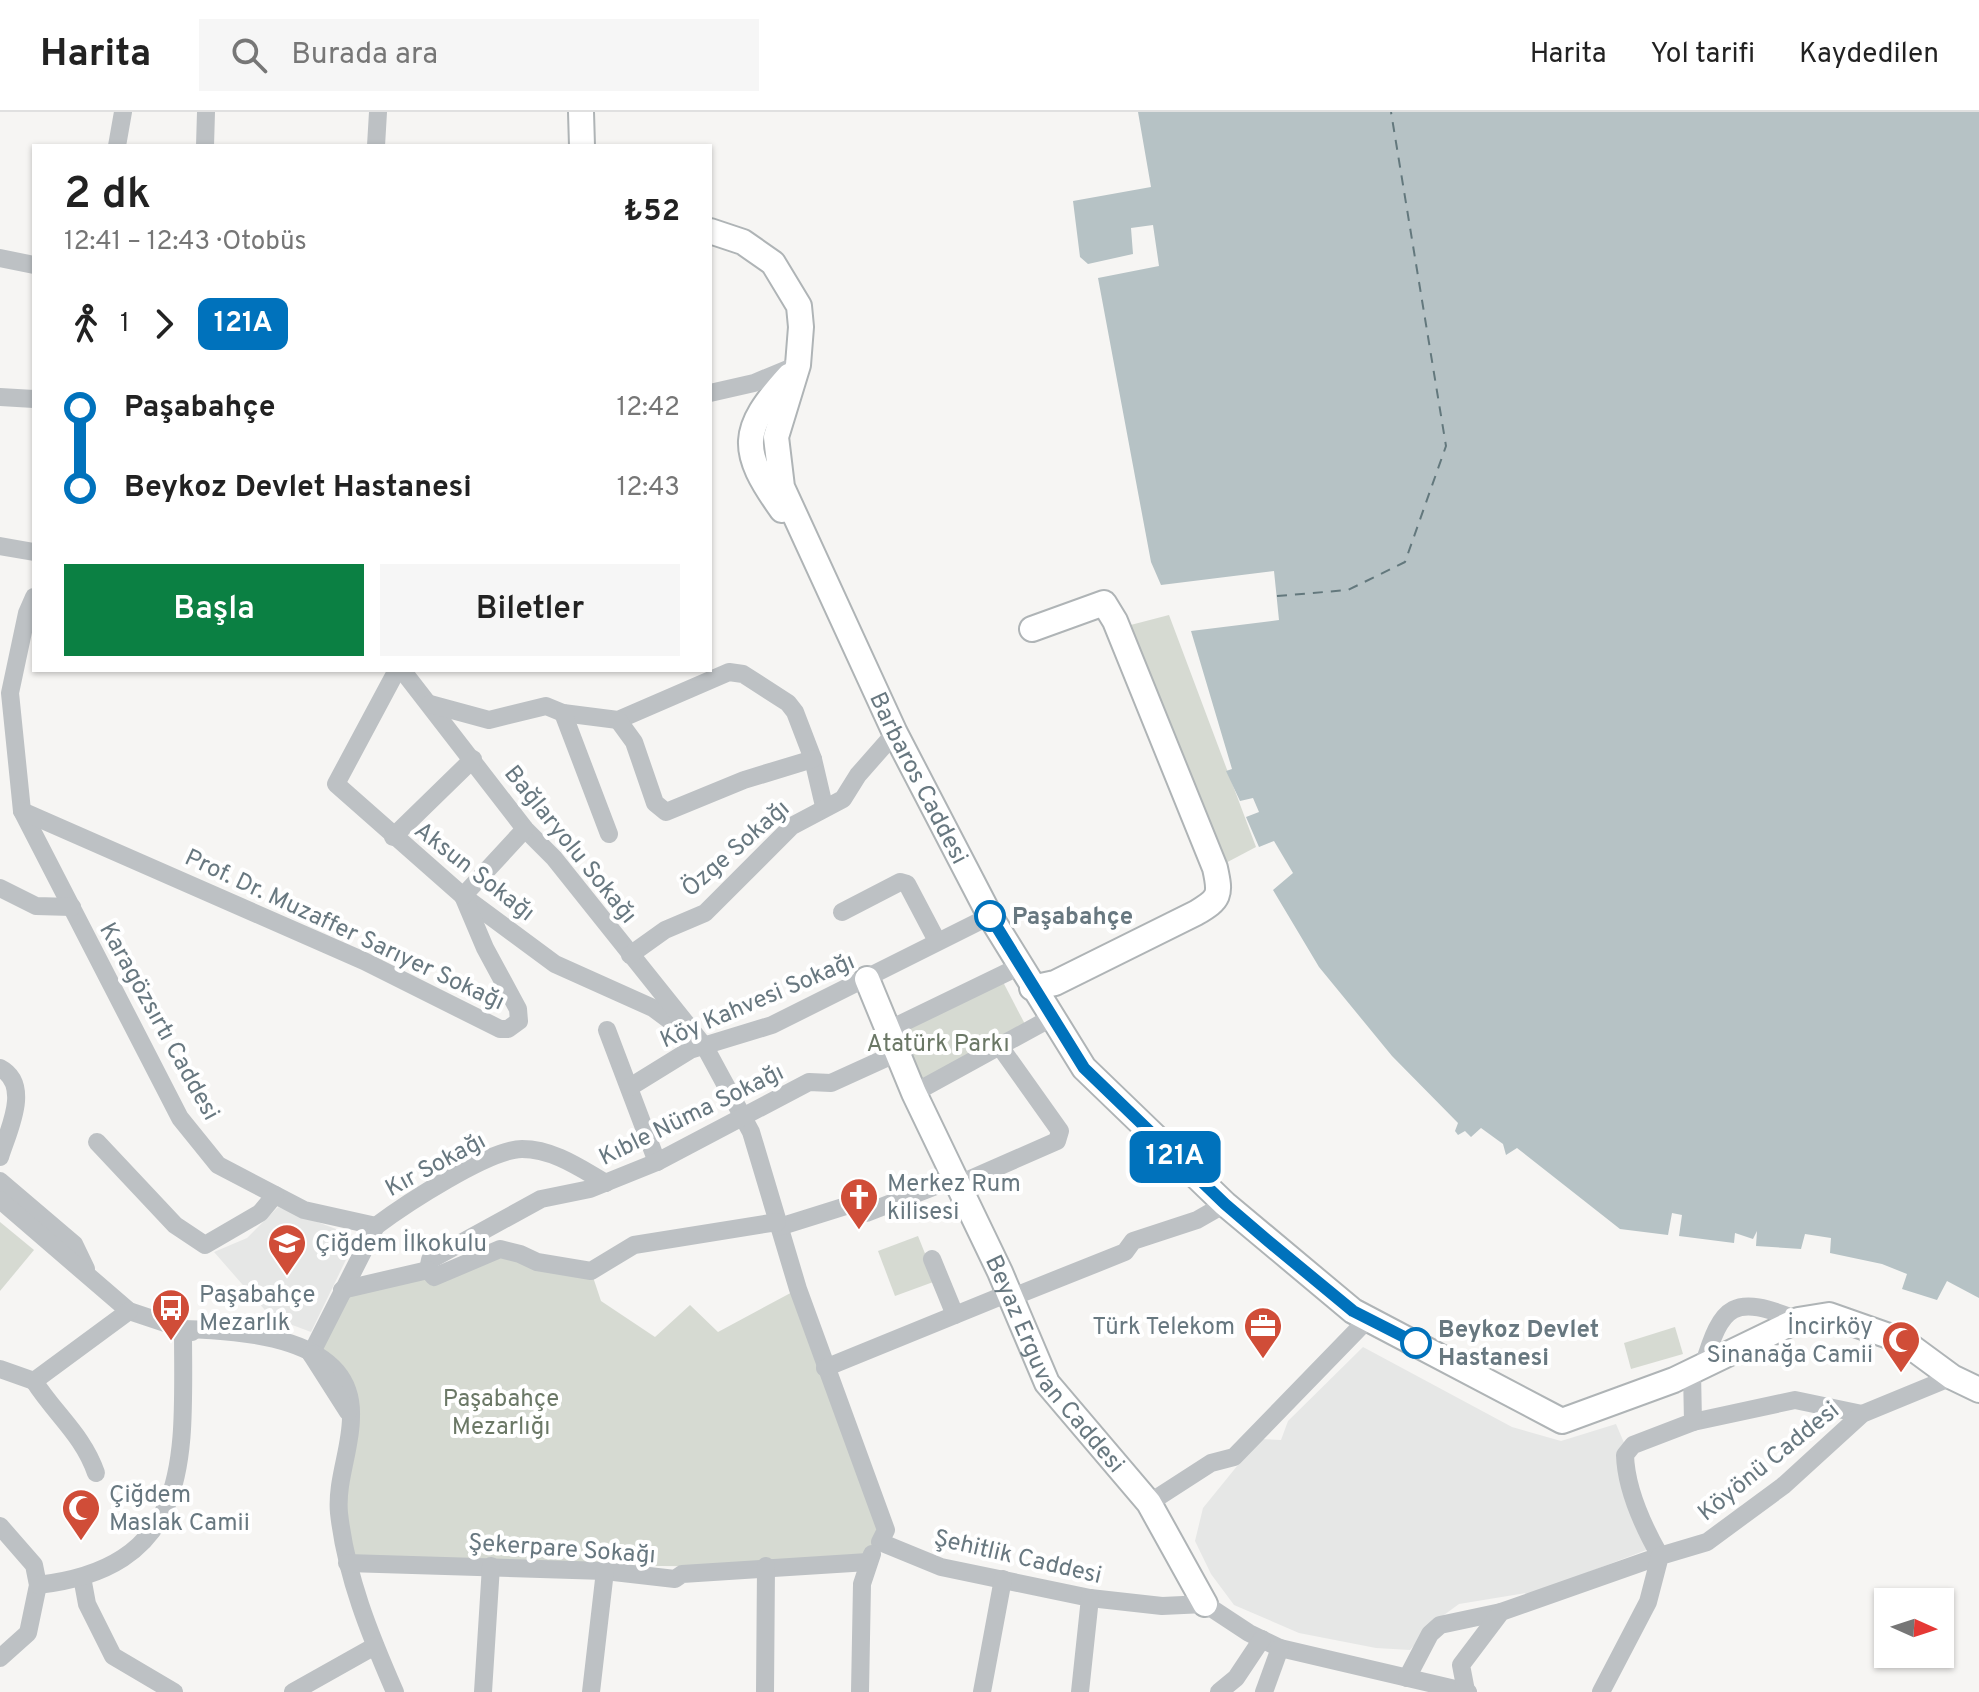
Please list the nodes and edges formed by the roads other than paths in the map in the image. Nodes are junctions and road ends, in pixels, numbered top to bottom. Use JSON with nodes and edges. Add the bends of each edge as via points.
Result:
{"nodes":[{"id":1,"x":123,"y":112,"type":"edge"},
{"id":2,"x":206,"y":112,"type":"edge"},
{"id":3,"x":378,"y":112,"type":"edge"},
{"id":4,"x":581,"y":112,"type":"edge"},
{"id":5,"x":117,"y":144,"type":"edge"},
{"id":6,"x":205,"y":144,"type":"edge"},
{"id":7,"x":376,"y":144,"type":"edge"},
{"id":8,"x":582,"y":144,"type":"edge"},
{"id":9,"x":712,"y":232,"type":"edge"},
{"id":10,"x":0,"y":258,"type":"edge"},
{"id":11,"x":32,"y":265,"type":"edge"},
{"id":12,"x":798,"y":365,"type":"junction"},
{"id":13,"x":712,"y":393,"type":"edge"},
{"id":14,"x":0,"y":397,"type":"edge"},
{"id":15,"x":32,"y":399,"type":"edge"},
{"id":16,"x":0,"y":546,"type":"edge"},
{"id":17,"x":32,"y":552,"type":"edge"},
{"id":18,"x":32,"y":602,"type":"edge"},
{"id":19,"x":1032,"y":629,"type":"dead end"},
{"id":20,"x":399,"y":672,"type":"edge"},
{"id":21,"x":402,"y":672,"type":"edge"},
{"id":22,"x":430,"y":704,"type":"junction"},
{"id":23,"x":563,"y":713,"type":"junction"},
{"id":24,"x":618,"y":720,"type":"junction"},
{"id":25,"x":895,"y":733,"type":"junction"},
{"id":26,"x":473,"y":759,"type":"junction"},
{"id":27,"x":813,"y":759,"type":"junction"},
{"id":28,"x":824,"y":806,"type":"junction"},
{"id":29,"x":22,"y":811,"type":"junction"},
{"id":30,"x":525,"y":829,"type":"junction"},
{"id":31,"x":609,"y":834,"type":"dead end"},
{"id":32,"x":393,"y":837,"type":"junction"},
{"id":33,"x":0,"y":888,"type":"edge"},
{"id":34,"x":463,"y":896,"type":"junction"},
{"id":35,"x":72,"y":907,"type":"junction"},
{"id":36,"x":842,"y":912,"type":"dead end"},
{"id":37,"x":990,"y":916,"type":"junction"},
{"id":38,"x":937,"y":941,"type":"junction"},
{"id":39,"x":630,"y":955,"type":"junction"},
{"id":40,"x":1018,"y":967,"type":"junction"},
{"id":41,"x":867,"y":979,"type":"junction"},
{"id":42,"x":1032,"y":988,"type":"junction"},
{"id":43,"x":1051,"y":1018,"type":"junction"},
{"id":44,"x":607,"y":1030,"type":"dead end"},
{"id":45,"x":888,"y":1030,"type":"junction"},
{"id":46,"x":705,"y":1047,"type":"junction"},
{"id":47,"x":1001,"y":1048,"type":"junction"},
{"id":48,"x":897,"y":1053,"type":"junction"},
{"id":49,"x":0,"y":1068,"type":"edge"},
{"id":50,"x":630,"y":1087,"type":"junction"},
{"id":51,"x":914,"y":1093,"type":"junction"},
{"id":52,"x":742,"y":1114,"type":"junction"},
{"id":53,"x":97,"y":1142,"type":"dead end"},
{"id":54,"x":0,"y":1157,"type":"edge"},
{"id":55,"x":657,"y":1162,"type":"junction"},
{"id":56,"x":0,"y":1181,"type":"edge"},
{"id":57,"x":958,"y":1181,"type":"junction"},
{"id":58,"x":606,"y":1183,"type":"junction"},
{"id":59,"x":275,"y":1195,"type":"junction"},
{"id":60,"x":0,"y":1200,"type":"edge"},
{"id":61,"x":1225,"y":1204,"type":"junction"},
{"id":62,"x":778,"y":1224,"type":"junction"},
{"id":63,"x":376,"y":1226,"type":"junction"},
{"id":64,"x":932,"y":1259,"type":"dead end"},
{"id":65,"x":428,"y":1270,"type":"junction"},
{"id":66,"x":90,"y":1277,"type":"junction"},
{"id":67,"x":342,"y":1290,"type":"junction"},
{"id":68,"x":1009,"y":1293,"type":"junction"},
{"id":69,"x":129,"y":1311,"type":"junction"},
{"id":70,"x":955,"y":1315,"type":"junction"},
{"id":71,"x":1367,"y":1320,"type":"junction"},
{"id":72,"x":1798,"y":1320,"type":"junction"},
{"id":73,"x":183,"y":1329,"type":"junction"},
{"id":74,"x":311,"y":1354,"type":"junction"},
{"id":75,"x":825,"y":1368,"type":"junction"},
{"id":76,"x":0,"y":1369,"type":"edge"},
{"id":77,"x":1698,"y":1369,"type":"junction"},
{"id":78,"x":1952,"y":1377,"type":"junction"},
{"id":79,"x":34,"y":1381,"type":"junction"},
{"id":80,"x":1979,"y":1390,"type":"edge"},
{"id":81,"x":1862,"y":1414,"type":"junction"},
{"id":82,"x":1693,"y":1422,"type":"junction"},
{"id":83,"x":96,"y":1473,"type":"dead end"},
{"id":84,"x":1149,"y":1503,"type":"junction"},
{"id":85,"x":0,"y":1526,"type":"edge"},
{"id":86,"x":880,"y":1542,"type":"junction"},
{"id":87,"x":1660,"y":1556,"type":"junction"},
{"id":88,"x":868,"y":1562,"type":"junction"},
{"id":89,"x":347,"y":1563,"type":"junction"},
{"id":90,"x":491,"y":1566,"type":"junction"},
{"id":91,"x":766,"y":1566,"type":"junction"},
{"id":92,"x":605,"y":1571,"type":"junction"},
{"id":93,"x":82,"y":1577,"type":"junction"},
{"id":94,"x":1003,"y":1579,"type":"junction"},
{"id":95,"x":38,"y":1585,"type":"junction"},
{"id":96,"x":1090,"y":1598,"type":"junction"},
{"id":97,"x":1205,"y":1604,"type":"junction"},
{"id":98,"x":1501,"y":1612,"type":"junction"},
{"id":99,"x":1262,"y":1639,"type":"junction"},
{"id":100,"x":375,"y":1646,"type":"junction"},
{"id":101,"x":1280,"y":1648,"type":"junction"},
{"id":102,"x":0,"y":1658,"type":"edge"},
{"id":103,"x":1407,"y":1678,"type":"junction"},
{"id":104,"x":174,"y":1692,"type":"edge"},
{"id":105,"x":293,"y":1692,"type":"edge"},
{"id":106,"x":395,"y":1692,"type":"edge"},
{"id":107,"x":483,"y":1692,"type":"edge"},
{"id":108,"x":591,"y":1692,"type":"edge"},
{"id":109,"x":765,"y":1692,"type":"edge"},
{"id":110,"x":860,"y":1692,"type":"edge"},
{"id":111,"x":982,"y":1692,"type":"edge"},
{"id":112,"x":1080,"y":1692,"type":"edge"},
{"id":113,"x":1219,"y":1692,"type":"edge"},
{"id":114,"x":1264,"y":1692,"type":"edge"},
{"id":115,"x":1467,"y":1692,"type":"edge"},
{"id":116,"x":1601,"y":1692,"type":"edge"}],
"edges":[{"from":1,"to":5,"type":"street"},
{"from":2,"to":6,"type":"street"},
{"from":3,"to":7,"type":"street"},
{"from":4,"to":8,"type":"main road"},
{"from":9,"to":12,"type":"main road","via":[[743,242],[773,263],[799,306]]},
{"from":10,"to":11,"type":"street"},
{"from":12,"to":13,"type":"street"},
{"from":12,"to":25,"type":"main road","name":"Barbaros Caddesi","via":[[765,402],[750,436],[753,463],[781,508],[803,531]]},
{"from":14,"to":15,"type":"street"},
{"from":16,"to":17,"type":"street"},
{"from":18,"to":29,"type":"street","name":"Karagözsırtı Caddesi","via":[[10,693]]},
{"from":19,"to":42,"type":"main road","via":[[1104,603],[1218,882],[1214,903],[1055,983]]},
{"from":20,"to":32,"type":"street","name":"Aksun Sokağı","via":[[336,784]]},
{"from":21,"to":22,"type":"street","name":"Bağlaryolu Sokağı"},
{"from":22,"to":23,"type":"street","via":[[489,720],[534,707]]},
{"from":22,"to":26,"type":"street","name":"Bağlaryolu Sokağı"},
{"from":23,"to":24,"type":"street"},
{"from":23,"to":31,"type":"street"},
{"from":24,"to":27,"type":"street","via":[[729,672],[743,674],[788,703]]},
{"from":24,"to":27,"type":"street","via":[[634,742],[655,803],[666,812]]},
{"from":25,"to":28,"type":"street","name":"Özge Sokağı","via":[[843,799]]},
{"from":25,"to":37,"type":"main road","name":"Barbaros Caddesi"},
{"from":26,"to":30,"type":"street","name":"Bağlaryolu Sokağı"},
{"from":26,"to":32,"type":"street"},
{"from":27,"to":28,"type":"street"},
{"from":28,"to":39,"type":"street","name":"Özge Sokağı","via":[[792,826],[705,913],[665,930]]},
{"from":29,"to":34,"type":"street","name":"Prof. Dr. Muzaffer Sarıyer Sokağı","via":[[508,1029],[519,1021],[518,1009]]},
{"from":29,"to":35,"type":"street","name":"Karagözsırtı Caddesi"},
{"from":30,"to":34,"type":"street"},
{"from":30,"to":39,"type":"street","name":"Bağlaryolu Sokağı"},
{"from":32,"to":34,"type":"street","name":"Aksun Sokağı"},
{"from":33,"to":35,"type":"street","via":[[36,906]]},
{"from":34,"to":46,"type":"street","name":"Aksun Sokağı","via":[[555,964],[653,1008]]},
{"from":35,"to":59,"type":"street","name":"Karagözsırtı Caddesi","via":[[180,1118],[218,1165]]},
{"from":36,"to":38,"type":"street","via":[[900,882],[907,884]]},
{"from":37,"to":38,"type":"street","name":"Köy Kahvesi Sokağı"},
{"from":37,"to":40,"type":"main road","name":"Barbaros Caddesi"},
{"from":38,"to":41,"type":"street","name":"Köy Kahvesi Sokağı"},
{"from":39,"to":46,"type":"street","name":"Bağlaryolu Sokağı"},
{"from":40,"to":42,"type":"main road","name":"Barbaros Caddesi"},
{"from":40,"to":45,"type":"street"},
{"from":41,"to":45,"type":"main road","name":"Beyaz Erguvan Caddesi"},
{"from":41,"to":46,"type":"street","name":"Köy Kahvesi Sokağı","via":[[772,1025]]},
{"from":42,"to":43,"type":"main road","name":"Barbaros Caddesi"},
{"from":43,"to":47,"type":"street"},
{"from":43,"to":61,"type":"main road","name":"Barbaros Caddesi","via":[[1084,1068]]},
{"from":44,"to":50,"type":"street"},
{"from":45,"to":48,"type":"main road","name":"Beyaz Erguvan Caddesi"},
{"from":46,"to":50,"type":"street","name":"Köy Kahvesi Sokağı","via":[[690,1050]]},
{"from":46,"to":52,"type":"street"},
{"from":47,"to":51,"type":"street"},
{"from":47,"to":57,"type":"street","via":[[1060,1131],[1057,1141]]},
{"from":48,"to":51,"type":"main road","name":"Beyaz Erguvan Caddesi"},
{"from":48,"to":52,"type":"street","name":"Kıble Nüma Sokağı","via":[[831,1083],[809,1082]]},
{"from":49,"to":54,"type":"street","via":[[16,1085],[17,1097]]},
{"from":50,"to":55,"type":"street"},
{"from":51,"to":57,"type":"main road","name":"Beyaz Erguvan Caddesi"},
{"from":52,"to":55,"type":"street","name":"Kıble Nüma Sokağı"},
{"from":52,"to":62,"type":"street"},
{"from":53,"to":59,"type":"street","via":[[175,1225],[205,1245],[260,1213]]},
{"from":55,"to":58,"type":"street","name":"Kıble Nüma Sokağı"},
{"from":56,"to":66,"type":"street","via":[[74,1244]]},
{"from":57,"to":62,"type":"street","via":[[866,1213],[862,1201]]},
{"from":57,"to":68,"type":"main road","name":"Beyaz Erguvan Caddesi"},
{"from":58,"to":63,"type":"street","name":"Kır Sokağı","via":[[556,1155],[520,1149],[474,1167],[403,1205]]},
{"from":58,"to":65,"type":"street","name":"Kıble Nüma Sokağı","via":[[541,1199],[430,1260]]},
{"from":59,"to":63,"type":"street","name":"Karagözsırtı Caddesi","via":[[304,1210]]},
{"from":60,"to":66,"type":"street"},
{"from":61,"to":68,"type":"street","via":[[1197,1220],[1133,1241],[1125,1252],[1020,1294]]},
{"from":61,"to":71,"type":"main road","name":"Barbaros Caddesi"},
{"from":62,"to":65,"type":"street","via":[[634,1245],[591,1271],[500,1249],[434,1277]]},
{"from":62,"to":75,"type":"street"},
{"from":63,"to":67,"type":"street"},
{"from":64,"to":70,"type":"street"},
{"from":65,"to":67,"type":"street"},
{"from":66,"to":69,"type":"street"},
{"from":67,"to":74,"type":"street"},
{"from":68,"to":70,"type":"street"},
{"from":68,"to":84,"type":"main road","name":"Beyaz Erguvan Caddesi","via":[[1047,1383]]},
{"from":69,"to":73,"type":"street"},
{"from":69,"to":79,"type":"street"},
{"from":70,"to":75,"type":"street"},
{"from":71,"to":77,"type":"main road","name":"Barbaros Caddesi","via":[[1562,1421]]},
{"from":71,"to":84,"type":"street","via":[[1234,1457],[1211,1463]]},
{"from":72,"to":77,"type":"main road","name":"Barbaros Caddesi"},
{"from":72,"to":77,"type":"street","via":[[1771,1309],[1736,1308],[1714,1328]]},
{"from":72,"to":78,"type":"main road","via":[[1829,1315],[1862,1325],[1903,1341]]},
{"from":73,"to":74,"type":"street","via":[[211,1340]]},
{"from":73,"to":93,"type":"street","via":[[183,1416],[171,1499],[155,1531],[133,1553]]},
{"from":74,"to":89,"type":"street","via":[[329,1362],[345,1385],[352,1418],[339,1509]]},
{"from":75,"to":86,"type":"street","via":[[886,1530]]},
{"from":76,"to":79,"type":"street"},
{"from":77,"to":82,"type":"street"},
{"from":78,"to":80,"type":"main road"},
{"from":78,"to":81,"type":"street","name":"Köyönü Caddesi"},
{"from":79,"to":83,"type":"street","via":[[55,1414],[86,1446]]},
{"from":81,"to":82,"type":"street","via":[[1795,1400]]},
{"from":81,"to":87,"type":"street","name":"Köyönü Caddesi","via":[[1793,1478],[1707,1542]]},
{"from":82,"to":87,"type":"street","via":[[1633,1445],[1625,1455],[1635,1500]]},
{"from":84,"to":97,"type":"main road","name":"Beyaz Erguvan Caddesi"},
{"from":85,"to":95,"type":"street","via":[[34,1565]]},
{"from":86,"to":88,"type":"street"},
{"from":86,"to":94,"type":"street","name":"Şehitlik Caddesi","via":[[941,1567]]},
{"from":87,"to":98,"type":"street","name":"Köyönü Caddesi"},
{"from":87,"to":116,"type":"street","via":[[1648,1602]]},
{"from":88,"to":91,"type":"street","name":"Şekerpare Sokağı"},
{"from":88,"to":110,"type":"street","via":[[861,1599]]},
{"from":89,"to":90,"type":"street","name":"Şekerpare Sokağı"},
{"from":89,"to":100,"type":"street"},
{"from":90,"to":92,"type":"street","name":"Şekerpare Sokağı"},
{"from":90,"to":107,"type":"street"},
{"from":91,"to":92,"type":"street","name":"Şekerpare Sokağı","via":[[675,1579]]},
{"from":91,"to":109,"type":"street"},
{"from":92,"to":108,"type":"street"},
{"from":93,"to":95,"type":"street"},
{"from":93,"to":104,"type":"street","via":[[87,1604],[113,1656]]},
{"from":94,"to":96,"type":"street","name":"Şehitlik Caddesi"},
{"from":94,"to":111,"type":"street"},
{"from":95,"to":102,"type":"street","via":[[28,1633]]},
{"from":96,"to":97,"type":"street","name":"Şehitlik Caddesi","via":[[1162,1606]]},
{"from":96,"to":112,"type":"street"},
{"from":97,"to":99,"type":"street"},
{"from":98,"to":103,"type":"street","name":"Köyönü Caddesi","via":[[1440,1625]]},
{"from":98,"to":115,"type":"street","via":[[1461,1665]]},
{"from":99,"to":101,"type":"street"},
{"from":99,"to":113,"type":"street","via":[[1236,1678]]},
{"from":100,"to":105,"type":"street"},
{"from":100,"to":106,"type":"street"},
{"from":101,"to":103,"type":"street"},
{"from":101,"to":114,"type":"street"},
{"from":103,"to":115,"type":"street"}]}
